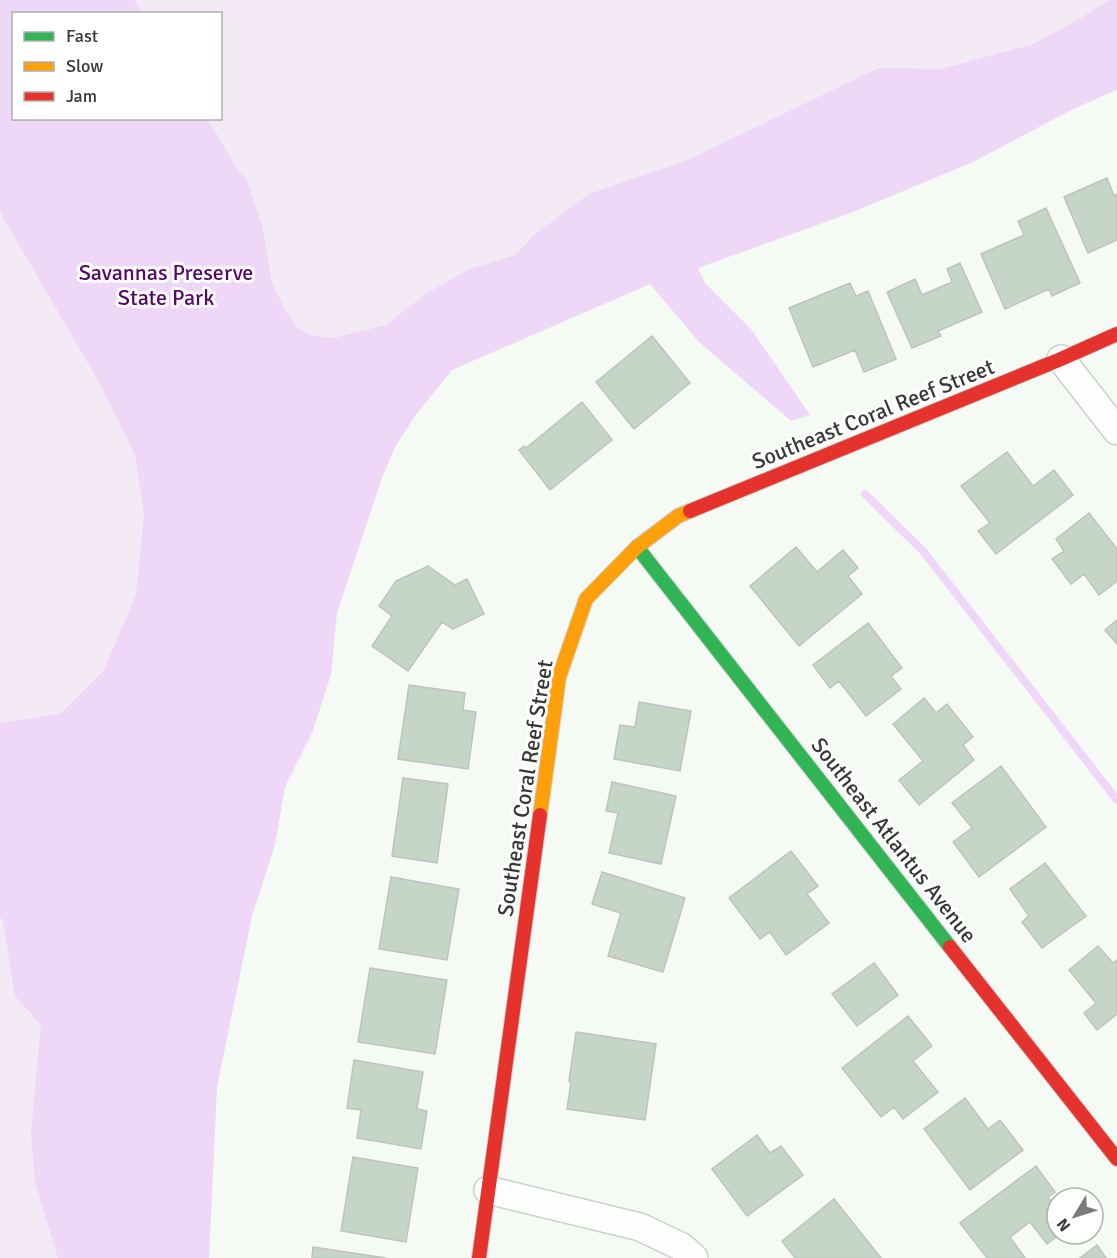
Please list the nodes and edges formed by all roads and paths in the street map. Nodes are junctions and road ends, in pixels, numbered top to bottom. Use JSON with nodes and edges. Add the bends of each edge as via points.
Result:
{"nodes":[{"id":1,"x":1117,"y":334,"type":"edge"},
{"id":2,"x":1061,"y":359,"type":"junction"},
{"id":3,"x":1117,"y":431,"type":"edge"},
{"id":4,"x":637,"y":547,"type":"junction"},
{"id":5,"x":1117,"y":1160,"type":"edge"},
{"id":6,"x":488,"y":1190,"type":"junction"},
{"id":7,"x":479,"y":1258,"type":"edge"},
{"id":8,"x":694,"y":1258,"type":"edge"}],
"edges":[{"from":1,"to":2,"type":"street","name":"Southeast Coral Reef Street"},
{"from":2,"to":3,"type":"street"},
{"from":2,"to":4,"type":"street","name":"Southeast Coral Reef Street","via":[[678,516]]},
{"from":4,"to":5,"type":"street","name":"Southeast Atlantus Avenue"},
{"from":4,"to":6,"type":"street","name":"Southeast Coral Reef Street","via":[[586,599],[559,676]]},
{"from":6,"to":7,"type":"street","name":"Southeast Coral Reef Street"},
{"from":6,"to":8,"type":"street","via":[[640,1227],[682,1247]]}]}
